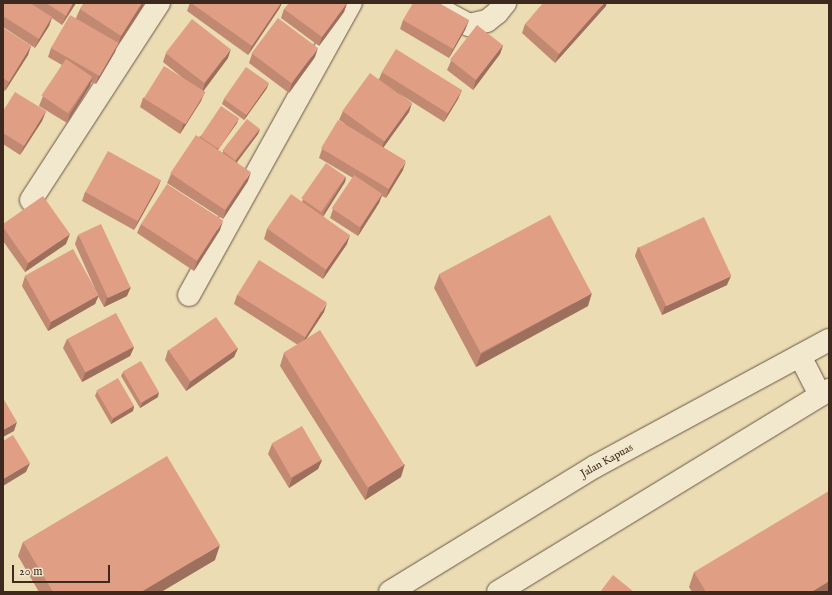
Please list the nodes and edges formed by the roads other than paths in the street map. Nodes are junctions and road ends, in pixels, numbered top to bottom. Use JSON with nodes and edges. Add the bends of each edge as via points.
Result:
{"nodes":[{"id":1,"x":159,"y":3,"type":"edge"},
{"id":2,"x":351,"y":3,"type":"edge"},
{"id":3,"x":428,"y":3,"type":"edge"},
{"id":4,"x":505,"y":3,"type":"edge"},
{"id":5,"x":31,"y":200,"type":"dead end"},
{"id":6,"x":189,"y":295,"type":"dead end"},
{"id":7,"x":829,"y":340,"type":"edge"},
{"id":8,"x":800,"y":356,"type":"junction"},
{"id":9,"x":825,"y":392,"type":"edge"},
{"id":10,"x":547,"y":563,"type":"junction"},
{"id":11,"x":390,"y":592,"type":"edge"},
{"id":12,"x":498,"y":592,"type":"edge"},
{"id":13,"x":518,"y":592,"type":"edge"}],
"edges":[{"from":1,"to":5,"type":"street"},
{"from":2,"to":6,"type":"street"},
{"from":3,"to":4,"type":"street","via":[[469,26],[487,21]]},
{"from":7,"to":8,"type":"street","name":"Jalan Kapuas"},
{"from":8,"to":9,"type":"street"},
{"from":8,"to":11,"type":"street","name":"Jalan Kapuas","via":[[594,467]]},
{"from":9,"to":10,"type":"street"},
{"from":10,"to":12,"type":"street"},
{"from":10,"to":13,"type":"street"}]}
